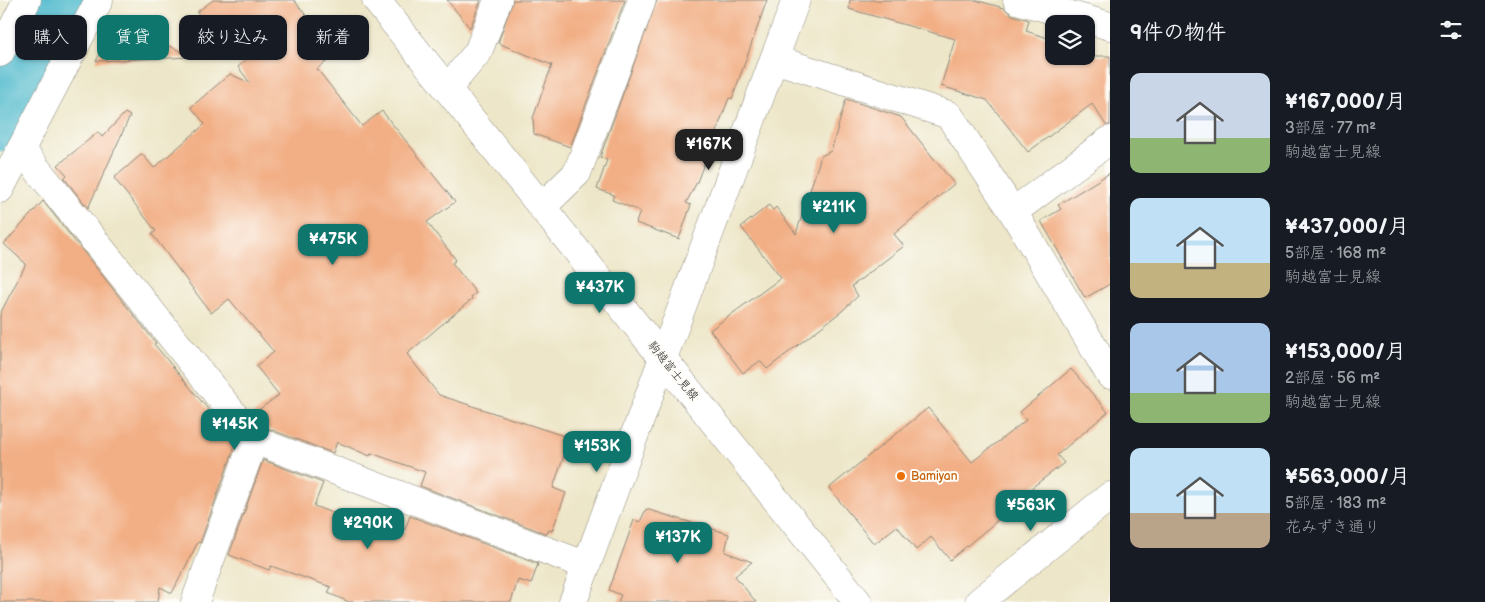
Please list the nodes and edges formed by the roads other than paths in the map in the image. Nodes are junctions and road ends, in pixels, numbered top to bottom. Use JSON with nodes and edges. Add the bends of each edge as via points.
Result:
{"nodes":[{"id":1,"x":28,"y":0,"type":"edge"},
{"id":2,"x":99,"y":0,"type":"edge"},
{"id":3,"x":376,"y":0,"type":"edge"},
{"id":4,"x":498,"y":0,"type":"edge"},
{"id":5,"x":642,"y":0,"type":"edge"},
{"id":6,"x":796,"y":0,"type":"edge"},
{"id":7,"x":1017,"y":0,"type":"edge"},
{"id":8,"x":1110,"y":26,"type":"edge"},
{"id":9,"x":0,"y":53,"type":"edge"},
{"id":10,"x":774,"y":59,"type":"junction"},
{"id":11,"x":448,"y":89,"type":"junction"},
{"id":12,"x":1110,"y":140,"type":"edge"},
{"id":13,"x":21,"y":149,"type":"junction"},
{"id":14,"x":0,"y":189,"type":"edge"},
{"id":15,"x":542,"y":207,"type":"junction"},
{"id":16,"x":1013,"y":212,"type":"junction"},
{"id":17,"x":663,"y":358,"type":"junction"},
{"id":18,"x":1110,"y":375,"type":"edge"},
{"id":19,"x":254,"y":440,"type":"junction"},
{"id":20,"x":1110,"y":496,"type":"edge"},
{"id":21,"x":585,"y":565,"type":"junction"},
{"id":22,"x":195,"y":602,"type":"edge"},
{"id":23,"x":573,"y":602,"type":"edge"},
{"id":24,"x":858,"y":602,"type":"edge"},
{"id":25,"x":979,"y":602,"type":"edge"}],
"edges":[{"from":1,"to":9,"type":"street"},
{"from":2,"to":13,"type":"street"},
{"from":3,"to":11,"type":"street","name":"駒越富士見線"},
{"from":4,"to":11,"type":"street","via":[[478,52]]},
{"from":5,"to":15,"type":"street","via":[[576,172]]},
{"from":6,"to":10,"type":"street"},
{"from":7,"to":8,"type":"street"},
{"from":10,"to":16,"type":"street","via":[[949,115]]},
{"from":10,"to":17,"type":"street"},
{"from":11,"to":15,"type":"street","name":"駒越富士見線"},
{"from":12,"to":16,"type":"street"},
{"from":13,"to":14,"type":"street"},
{"from":13,"to":19,"type":"street"},
{"from":15,"to":17,"type":"street","name":"駒越富士見線"},
{"from":16,"to":18,"type":"street"},
{"from":17,"to":21,"type":"street"},
{"from":17,"to":24,"type":"street","name":"駒越富士見線"},
{"from":19,"to":21,"type":"street"},
{"from":19,"to":22,"type":"street"},
{"from":20,"to":25,"type":"street"},
{"from":21,"to":23,"type":"street"}]}
